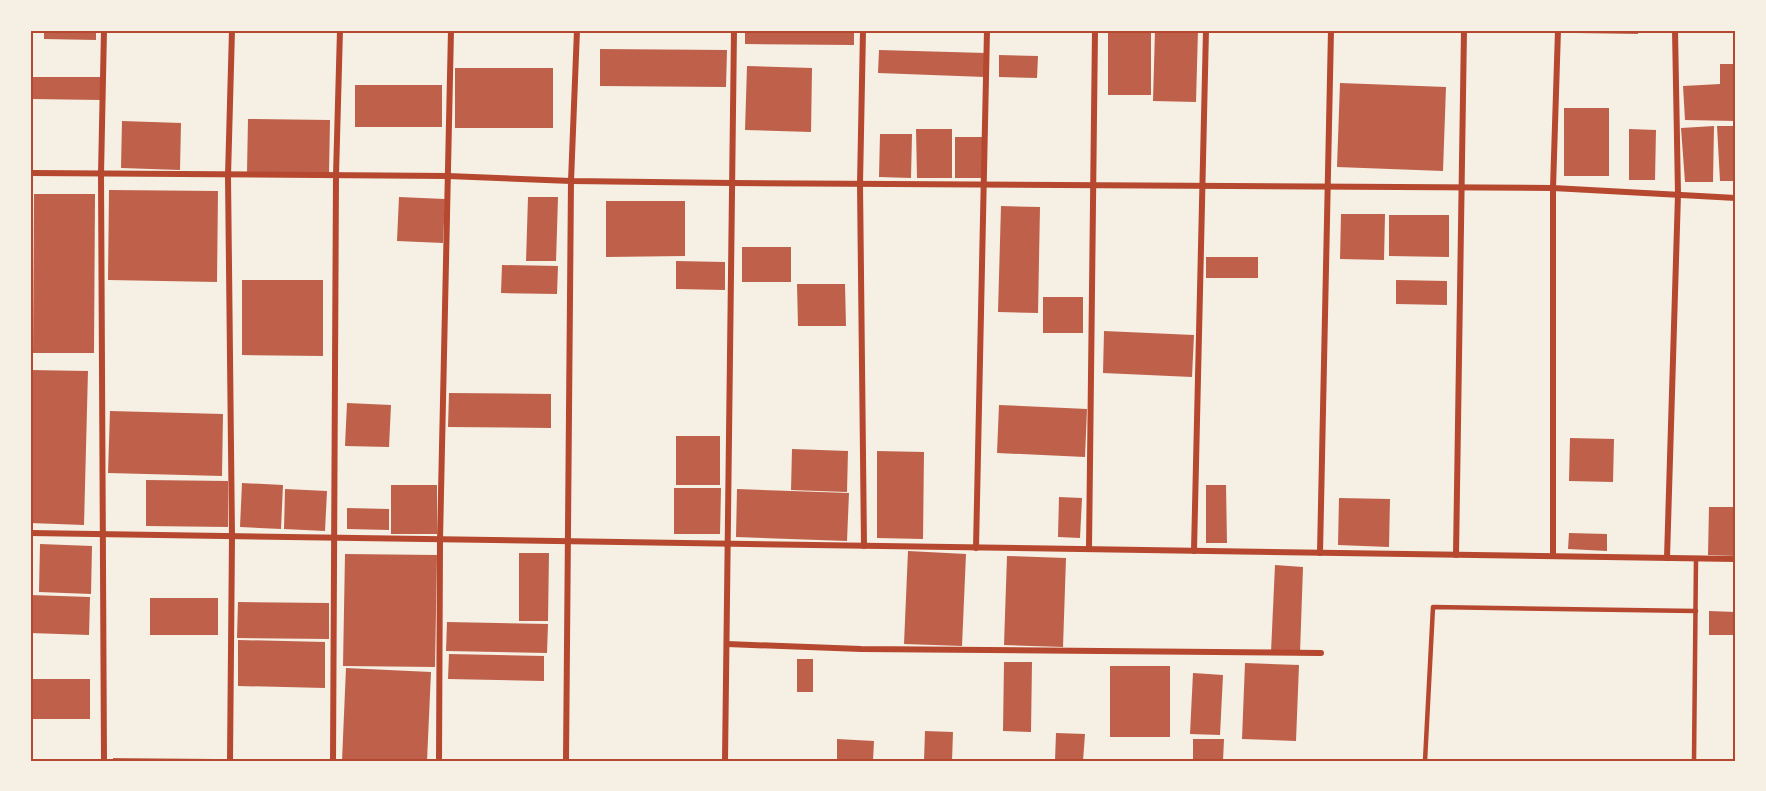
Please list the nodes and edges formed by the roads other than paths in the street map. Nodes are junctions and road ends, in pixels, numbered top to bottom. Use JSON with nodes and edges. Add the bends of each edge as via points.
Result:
{"nodes":[{"id":1,"x":104,"y":30,"type":"edge"},
{"id":2,"x":232,"y":30,"type":"edge"},
{"id":3,"x":340,"y":30,"type":"edge"},
{"id":4,"x":451,"y":30,"type":"edge"},
{"id":5,"x":577,"y":30,"type":"edge"},
{"id":6,"x":734,"y":30,"type":"edge"},
{"id":7,"x":862,"y":30,"type":"edge"},
{"id":8,"x":987,"y":30,"type":"edge"},
{"id":9,"x":1095,"y":30,"type":"edge"},
{"id":10,"x":1206,"y":30,"type":"edge"},
{"id":11,"x":1331,"y":30,"type":"edge"},
{"id":12,"x":1464,"y":30,"type":"edge"},
{"id":13,"x":1558,"y":30,"type":"edge"},
{"id":14,"x":1675,"y":30,"type":"edge"},
{"id":15,"x":30,"y":173,"type":"edge"},
{"id":16,"x":101,"y":174,"type":"junction"},
{"id":17,"x":336,"y":175,"type":"junction"},
{"id":18,"x":228,"y":176,"type":"junction"},
{"id":19,"x":448,"y":176,"type":"junction"},
{"id":20,"x":571,"y":182,"type":"junction"},
{"id":21,"x":732,"y":183,"type":"junction"},
{"id":22,"x":861,"y":184,"type":"junction"},
{"id":23,"x":983,"y":185,"type":"junction"},
{"id":24,"x":1093,"y":186,"type":"junction"},
{"id":25,"x":1201,"y":186,"type":"junction"},
{"id":26,"x":1328,"y":187,"type":"junction"},
{"id":27,"x":1461,"y":188,"type":"junction"},
{"id":28,"x":1553,"y":188,"type":"junction"},
{"id":29,"x":1678,"y":194,"type":"junction"},
{"id":30,"x":1736,"y":198,"type":"edge"},
{"id":31,"x":30,"y":533,"type":"edge"},
{"id":32,"x":103,"y":535,"type":"junction"},
{"id":33,"x":232,"y":537,"type":"junction"},
{"id":34,"x":333,"y":538,"type":"junction"},
{"id":35,"x":440,"y":540,"type":"junction"},
{"id":36,"x":567,"y":542,"type":"junction"},
{"id":37,"x":728,"y":544,"type":"junction"},
{"id":38,"x":864,"y":546,"type":"junction"},
{"id":39,"x":976,"y":548,"type":"junction"},
{"id":40,"x":1089,"y":549,"type":"junction"},
{"id":41,"x":1194,"y":551,"type":"junction"},
{"id":42,"x":1320,"y":553,"type":"junction"},
{"id":43,"x":1456,"y":555,"type":"junction"},
{"id":44,"x":1552,"y":556,"type":"junction"},
{"id":45,"x":1667,"y":558,"type":"junction"},
{"id":46,"x":1695,"y":558,"type":"junction"},
{"id":47,"x":1736,"y":559,"type":"edge"},
{"id":48,"x":1695,"y":611,"type":"junction"},
{"id":49,"x":727,"y":644,"type":"junction"},
{"id":50,"x":1321,"y":653,"type":"dead end"},
{"id":51,"x":104,"y":761,"type":"edge"},
{"id":52,"x":230,"y":761,"type":"edge"},
{"id":53,"x":333,"y":761,"type":"edge"},
{"id":54,"x":439,"y":761,"type":"edge"},
{"id":55,"x":566,"y":761,"type":"edge"},
{"id":56,"x":725,"y":761,"type":"edge"},
{"id":57,"x":1425,"y":761,"type":"edge"},
{"id":58,"x":1694,"y":761,"type":"edge"}],
"edges":[{"from":1,"to":16,"type":"street"},
{"from":2,"to":18,"type":"street"},
{"from":3,"to":17,"type":"street"},
{"from":4,"to":19,"type":"street"},
{"from":5,"to":20,"type":"street"},
{"from":6,"to":21,"type":"street"},
{"from":7,"to":22,"type":"street"},
{"from":8,"to":23,"type":"street"},
{"from":9,"to":24,"type":"street"},
{"from":10,"to":25,"type":"street"},
{"from":11,"to":26,"type":"street"},
{"from":12,"to":27,"type":"street"},
{"from":13,"to":28,"type":"street"},
{"from":14,"to":29,"type":"street"},
{"from":15,"to":16,"type":"street"},
{"from":16,"to":18,"type":"street"},
{"from":16,"to":32,"type":"street"},
{"from":17,"to":18,"type":"street"},
{"from":17,"to":19,"type":"street"},
{"from":17,"to":34,"type":"street"},
{"from":18,"to":33,"type":"street"},
{"from":19,"to":20,"type":"street"},
{"from":19,"to":35,"type":"street"},
{"from":20,"to":21,"type":"street"},
{"from":20,"to":36,"type":"street"},
{"from":21,"to":22,"type":"street"},
{"from":21,"to":37,"type":"street"},
{"from":22,"to":23,"type":"street"},
{"from":22,"to":38,"type":"street"},
{"from":23,"to":24,"type":"street"},
{"from":23,"to":39,"type":"street"},
{"from":24,"to":25,"type":"street"},
{"from":24,"to":40,"type":"street"},
{"from":25,"to":26,"type":"street"},
{"from":25,"to":41,"type":"street"},
{"from":26,"to":27,"type":"street"},
{"from":26,"to":42,"type":"street"},
{"from":27,"to":28,"type":"street"},
{"from":27,"to":43,"type":"street"},
{"from":28,"to":29,"type":"street"},
{"from":28,"to":44,"type":"street"},
{"from":29,"to":30,"type":"street"},
{"from":29,"to":45,"type":"street"},
{"from":31,"to":32,"type":"street"},
{"from":32,"to":33,"type":"street"},
{"from":32,"to":51,"type":"street"},
{"from":33,"to":34,"type":"street"},
{"from":33,"to":52,"type":"street"},
{"from":34,"to":35,"type":"street"},
{"from":34,"to":53,"type":"street"},
{"from":35,"to":36,"type":"street"},
{"from":35,"to":54,"type":"street"},
{"from":36,"to":37,"type":"street"},
{"from":36,"to":55,"type":"street"},
{"from":37,"to":38,"type":"street"},
{"from":37,"to":49,"type":"street"},
{"from":38,"to":39,"type":"street"},
{"from":39,"to":40,"type":"street"},
{"from":40,"to":41,"type":"street"},
{"from":41,"to":42,"type":"street"},
{"from":42,"to":43,"type":"street"},
{"from":43,"to":44,"type":"street"},
{"from":44,"to":45,"type":"street"},
{"from":45,"to":46,"type":"street"},
{"from":46,"to":47,"type":"street"},
{"from":46,"to":48,"type":"lane"},
{"from":48,"to":57,"type":"lane","via":[[1432,607]]},
{"from":48,"to":58,"type":"lane"},
{"from":49,"to":50,"type":"street"},
{"from":49,"to":56,"type":"street"}]}
